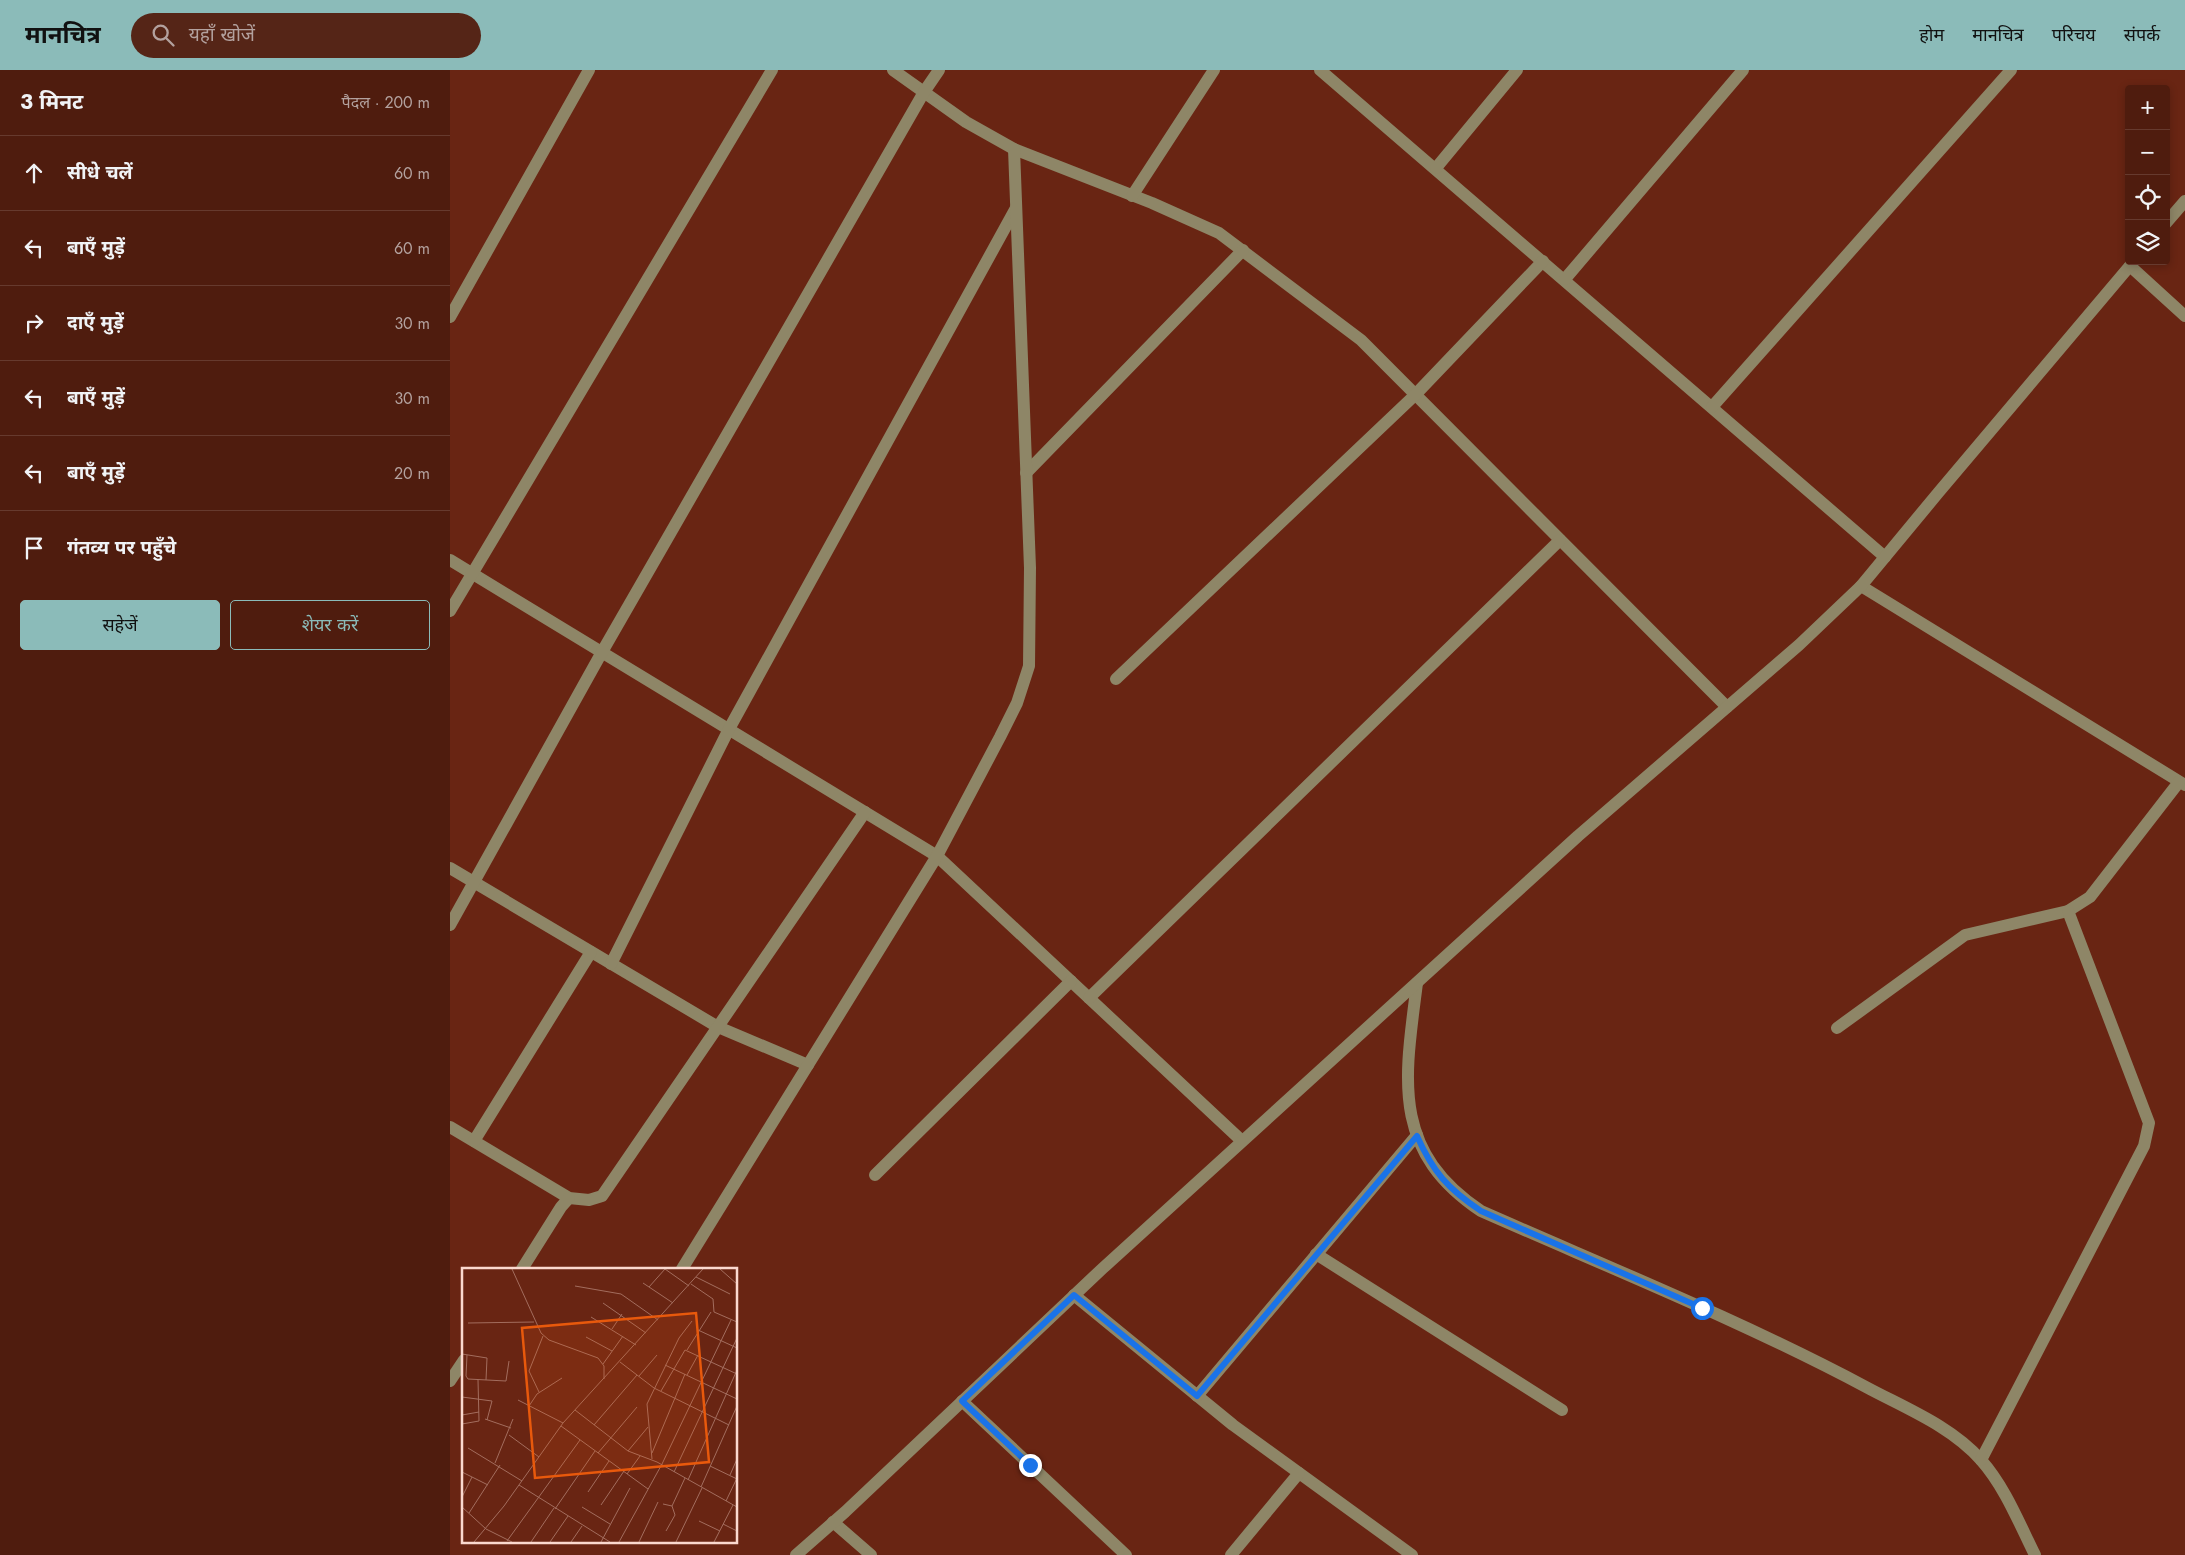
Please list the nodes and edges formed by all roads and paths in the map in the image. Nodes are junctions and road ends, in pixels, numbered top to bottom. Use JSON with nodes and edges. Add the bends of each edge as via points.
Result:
{"nodes":[{"id":1,"x":589,"y":70,"type":"edge"},
{"id":2,"x":772,"y":70,"type":"edge"},
{"id":3,"x":893,"y":70,"type":"edge"},
{"id":4,"x":939,"y":70,"type":"edge"},
{"id":5,"x":1214,"y":70,"type":"edge"},
{"id":6,"x":1320,"y":70,"type":"edge"},
{"id":7,"x":1518,"y":70,"type":"edge"},
{"id":8,"x":1743,"y":70,"type":"edge"},
{"id":9,"x":2010,"y":70,"type":"edge"},
{"id":10,"x":924,"y":92,"type":"junction"},
{"id":11,"x":1014,"y":149,"type":"junction"},
{"id":12,"x":1436,"y":168,"type":"junction"},
{"id":13,"x":1132,"y":196,"type":"junction"},
{"id":14,"x":2185,"y":201,"type":"edge"},
{"id":15,"x":1016,"y":208,"type":"junction"},
{"id":16,"x":2169,"y":220,"type":"edge"},
{"id":17,"x":1243,"y":250,"type":"junction"},
{"id":18,"x":1543,"y":261,"type":"junction"},
{"id":19,"x":2131,"y":265,"type":"edge"},
{"id":20,"x":2133,"y":265,"type":"edge"},
{"id":21,"x":1565,"y":280,"type":"junction"},
{"id":22,"x":2185,"y":316,"type":"edge"},
{"id":23,"x":450,"y":317,"type":"edge"},
{"id":24,"x":1415,"y":395,"type":"junction"},
{"id":25,"x":1712,"y":407,"type":"junction"},
{"id":26,"x":1026,"y":473,"type":"junction"},
{"id":27,"x":1560,"y":540,"type":"junction"},
{"id":28,"x":1885,"y":557,"type":"junction"},
{"id":29,"x":450,"y":560,"type":"edge"},
{"id":30,"x":473,"y":574,"type":"junction"},
{"id":31,"x":1861,"y":586,"type":"junction"},
{"id":32,"x":450,"y":612,"type":"edge"},
{"id":33,"x":602,"y":652,"type":"junction"},
{"id":34,"x":1116,"y":679,"type":"dead end"},
{"id":35,"x":1727,"y":707,"type":"junction"},
{"id":36,"x":729,"y":729,"type":"junction"},
{"id":37,"x":2182,"y":783,"type":"edge"},
{"id":38,"x":865,"y":812,"type":"junction"},
{"id":39,"x":937,"y":856,"type":"junction"},
{"id":40,"x":450,"y":868,"type":"edge"},
{"id":41,"x":474,"y":883,"type":"junction"},
{"id":42,"x":2068,"y":911,"type":"junction"},
{"id":43,"x":450,"y":925,"type":"edge"},
{"id":44,"x":591,"y":952,"type":"junction"},
{"id":45,"x":611,"y":964,"type":"junction"},
{"id":46,"x":1071,"y":981,"type":"junction"},
{"id":47,"x":1417,"y":983,"type":"junction"},
{"id":48,"x":1089,"y":998,"type":"junction"},
{"id":49,"x":718,"y":1027,"type":"junction"},
{"id":50,"x":1837,"y":1028,"type":"dead end"},
{"id":51,"x":808,"y":1065,"type":"junction"},
{"id":52,"x":450,"y":1127,"type":"edge"},
{"id":53,"x":1417,"y":1136,"type":"junction"},
{"id":54,"x":1242,"y":1141,"type":"junction"},
{"id":55,"x":474,"y":1142,"type":"junction"},
{"id":56,"x":875,"y":1175,"type":"dead end"},
{"id":57,"x":569,"y":1198,"type":"junction"},
{"id":58,"x":1316,"y":1254,"type":"junction"},
{"id":59,"x":523,"y":1268,"type":"edge"},
{"id":60,"x":683,"y":1268,"type":"edge"},
{"id":61,"x":1074,"y":1295,"type":"junction"},
{"id":62,"x":462,"y":1363,"type":"edge"},
{"id":63,"x":450,"y":1381,"type":"edge"},
{"id":64,"x":1197,"y":1396,"type":"junction"},
{"id":65,"x":962,"y":1401,"type":"junction"},
{"id":66,"x":1562,"y":1410,"type":"dead end"},
{"id":67,"x":1981,"y":1460,"type":"junction"},
{"id":68,"x":1299,"y":1473,"type":"junction"},
{"id":69,"x":832,"y":1522,"type":"junction"},
{"id":70,"x":796,"y":1555,"type":"edge"},
{"id":71,"x":871,"y":1555,"type":"edge"},
{"id":72,"x":1126,"y":1555,"type":"edge"},
{"id":73,"x":1230,"y":1555,"type":"edge"},
{"id":74,"x":1412,"y":1555,"type":"edge"},
{"id":75,"x":2035,"y":1555,"type":"edge"}],
"edges":[{"from":1,"to":23,"type":"street"},
{"from":2,"to":30,"type":"street"},
{"from":3,"to":10,"type":"street"},
{"from":4,"to":10,"type":"street"},
{"from":5,"to":13,"type":"street"},
{"from":6,"to":12,"type":"street"},
{"from":7,"to":12,"type":"street"},
{"from":8,"to":21,"type":"street"},
{"from":9,"to":25,"type":"street"},
{"from":10,"to":11,"type":"street","via":[[966,122]]},
{"from":10,"to":33,"type":"street"},
{"from":11,"to":13,"type":"street"},
{"from":11,"to":15,"type":"street"},
{"from":12,"to":18,"type":"street"},
{"from":13,"to":17,"type":"street","via":[[1219,233]]},
{"from":14,"to":16,"type":"street"},
{"from":15,"to":26,"type":"street"},
{"from":15,"to":36,"type":"street"},
{"from":17,"to":24,"type":"street","via":[[1361,340]]},
{"from":17,"to":26,"type":"street"},
{"from":18,"to":21,"type":"street"},
{"from":18,"to":24,"type":"street"},
{"from":19,"to":28,"type":"street"},
{"from":20,"to":22,"type":"street"},
{"from":21,"to":25,"type":"street"},
{"from":24,"to":27,"type":"street"},
{"from":24,"to":34,"type":"street"},
{"from":25,"to":28,"type":"street"},
{"from":26,"to":39,"type":"street","via":[[1030,568],[1029,666],[1017,703]]},
{"from":27,"to":35,"type":"street"},
{"from":27,"to":48,"type":"street"},
{"from":28,"to":31,"type":"street"},
{"from":29,"to":30,"type":"street"},
{"from":30,"to":32,"type":"street"},
{"from":30,"to":33,"type":"street"},
{"from":31,"to":35,"type":"street"},
{"from":31,"to":37,"type":"street"},
{"from":33,"to":36,"type":"street"},
{"from":33,"to":41,"type":"street"},
{"from":35,"to":47,"type":"street","via":[[1578,836]]},
{"from":36,"to":38,"type":"street"},
{"from":36,"to":45,"type":"street"},
{"from":37,"to":42,"type":"street","via":[[2090,897]]},
{"from":38,"to":39,"type":"street"},
{"from":38,"to":49,"type":"street"},
{"from":39,"to":46,"type":"street"},
{"from":39,"to":51,"type":"street"},
{"from":40,"to":41,"type":"street"},
{"from":41,"to":43,"type":"street"},
{"from":41,"to":44,"type":"street"},
{"from":42,"to":50,"type":"street","via":[[1965,935]]},
{"from":42,"to":67,"type":"street","via":[[2149,1122],[2144,1146]]},
{"from":44,"to":45,"type":"street"},
{"from":44,"to":55,"type":"street"},
{"from":45,"to":49,"type":"street"},
{"from":46,"to":48,"type":"street"},
{"from":46,"to":56,"type":"street"},
{"from":47,"to":53,"type":"street","via":[[1407,1067],[1411,1116]]},
{"from":47,"to":54,"type":"street"},
{"from":48,"to":54,"type":"street"},
{"from":49,"to":51,"type":"street"},
{"from":49,"to":57,"type":"street","via":[[602,1196],[589,1200]]},
{"from":51,"to":60,"type":"street"},
{"from":52,"to":55,"type":"street"},
{"from":53,"to":58,"type":"street"},
{"from":53,"to":67,"type":"street","via":[[1440,1177],[1458,1196],[1481,1211],[1806,1355],[1930,1421],[1958,1438]]},
{"from":54,"to":61,"type":"street"},
{"from":55,"to":57,"type":"street"},
{"from":57,"to":59,"type":"street"},
{"from":58,"to":64,"type":"street"},
{"from":58,"to":66,"type":"street"},
{"from":61,"to":64,"type":"street"},
{"from":61,"to":65,"type":"street"},
{"from":62,"to":63,"type":"street"},
{"from":64,"to":68,"type":"street"},
{"from":65,"to":69,"type":"street"},
{"from":65,"to":72,"type":"street"},
{"from":67,"to":75,"type":"street","via":[[2000,1487]]},
{"from":68,"to":73,"type":"street"},
{"from":68,"to":74,"type":"street"},
{"from":69,"to":70,"type":"street"},
{"from":69,"to":71,"type":"street"}]}
